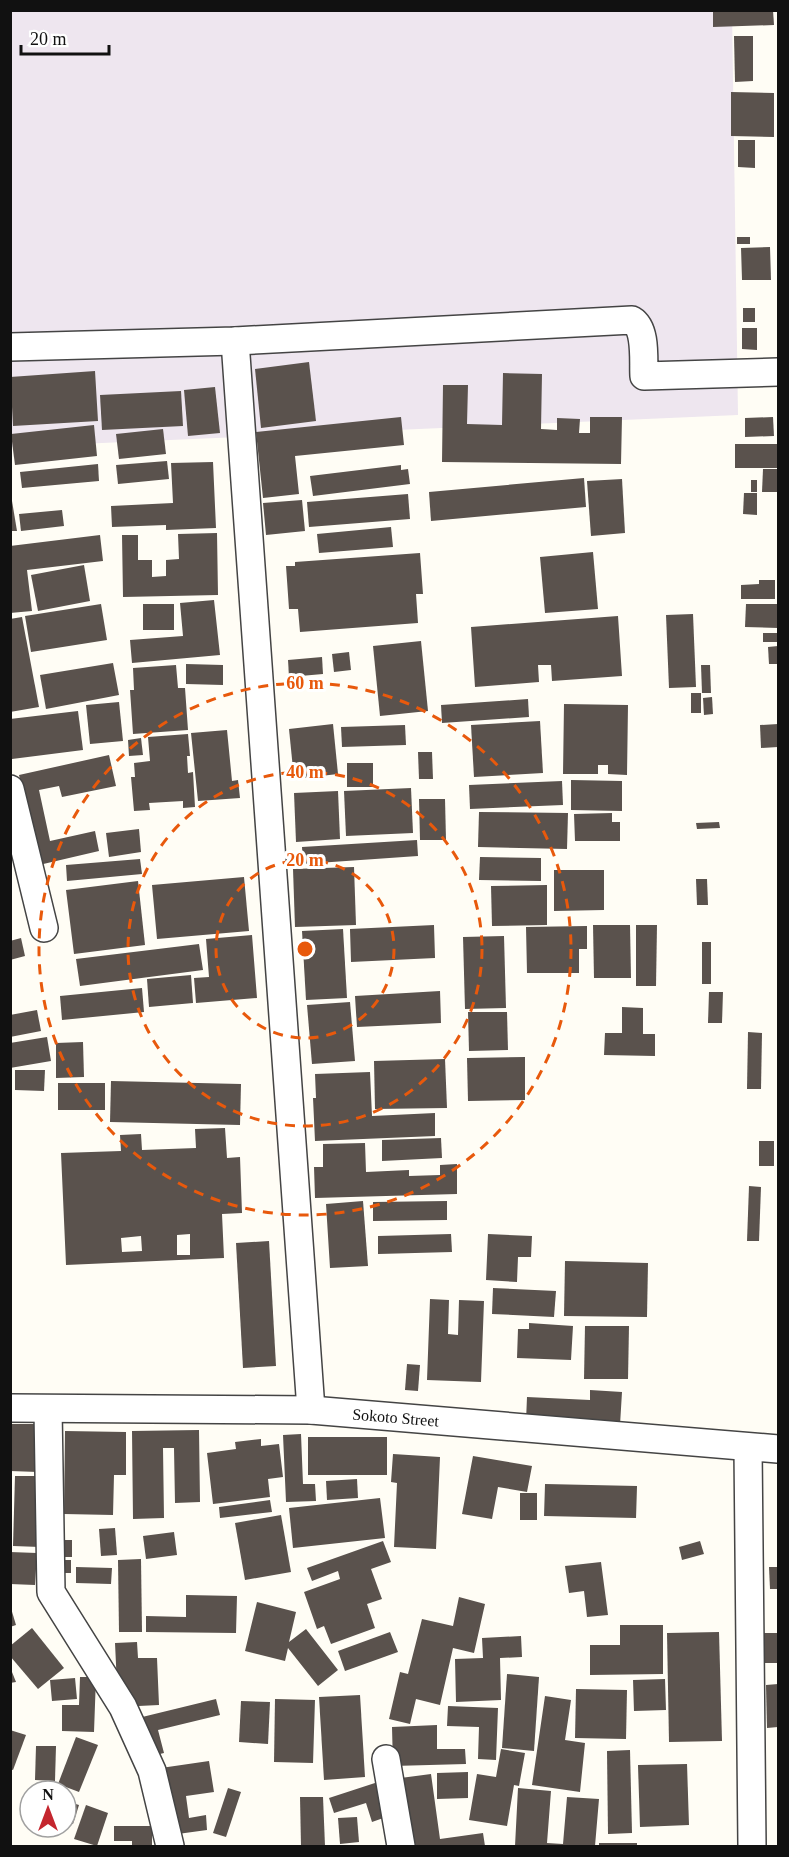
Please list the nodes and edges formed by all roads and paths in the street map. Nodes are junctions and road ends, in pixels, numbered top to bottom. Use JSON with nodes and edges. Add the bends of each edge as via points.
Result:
{"nodes":[{"id":1,"x":235,"y":341,"type":"junction"},
{"id":2,"x":10,"y":347,"type":"edge"},
{"id":3,"x":778,"y":372,"type":"edge"},
{"id":4,"x":10,"y":789,"type":"edge"},
{"id":5,"x":44,"y":928,"type":"dead end"},
{"id":6,"x":10,"y":1408,"type":"edge"},
{"id":7,"x":48,"y":1409,"type":"junction"},
{"id":8,"x":311,"y":1410,"type":"junction"},
{"id":9,"x":748,"y":1448,"type":"junction"},
{"id":10,"x":778,"y":1449,"type":"edge"},
{"id":11,"x":386,"y":1759,"type":"dead end"},
{"id":12,"x":170,"y":1846,"type":"edge"},
{"id":13,"x":401,"y":1846,"type":"edge"},
{"id":14,"x":752,"y":1846,"type":"edge"}],
"edges":[{"from":1,"to":2,"type":"street"},
{"from":1,"to":3,"type":"street","via":[[632,320],[641,336],[644,376]]},
{"from":1,"to":8,"type":"street"},
{"from":4,"to":5,"type":"street"},
{"from":6,"to":7,"type":"street","name":"Sokoto Street"},
{"from":7,"to":8,"type":"street","name":"Sokoto Street"},
{"from":7,"to":12,"type":"street","via":[[51,1593],[123,1707],[152,1772]]},
{"from":8,"to":9,"type":"street","name":"Sokoto Street"},
{"from":9,"to":10,"type":"street","name":"Sokoto Street"},
{"from":9,"to":14,"type":"street"},
{"from":11,"to":13,"type":"street"}]}
